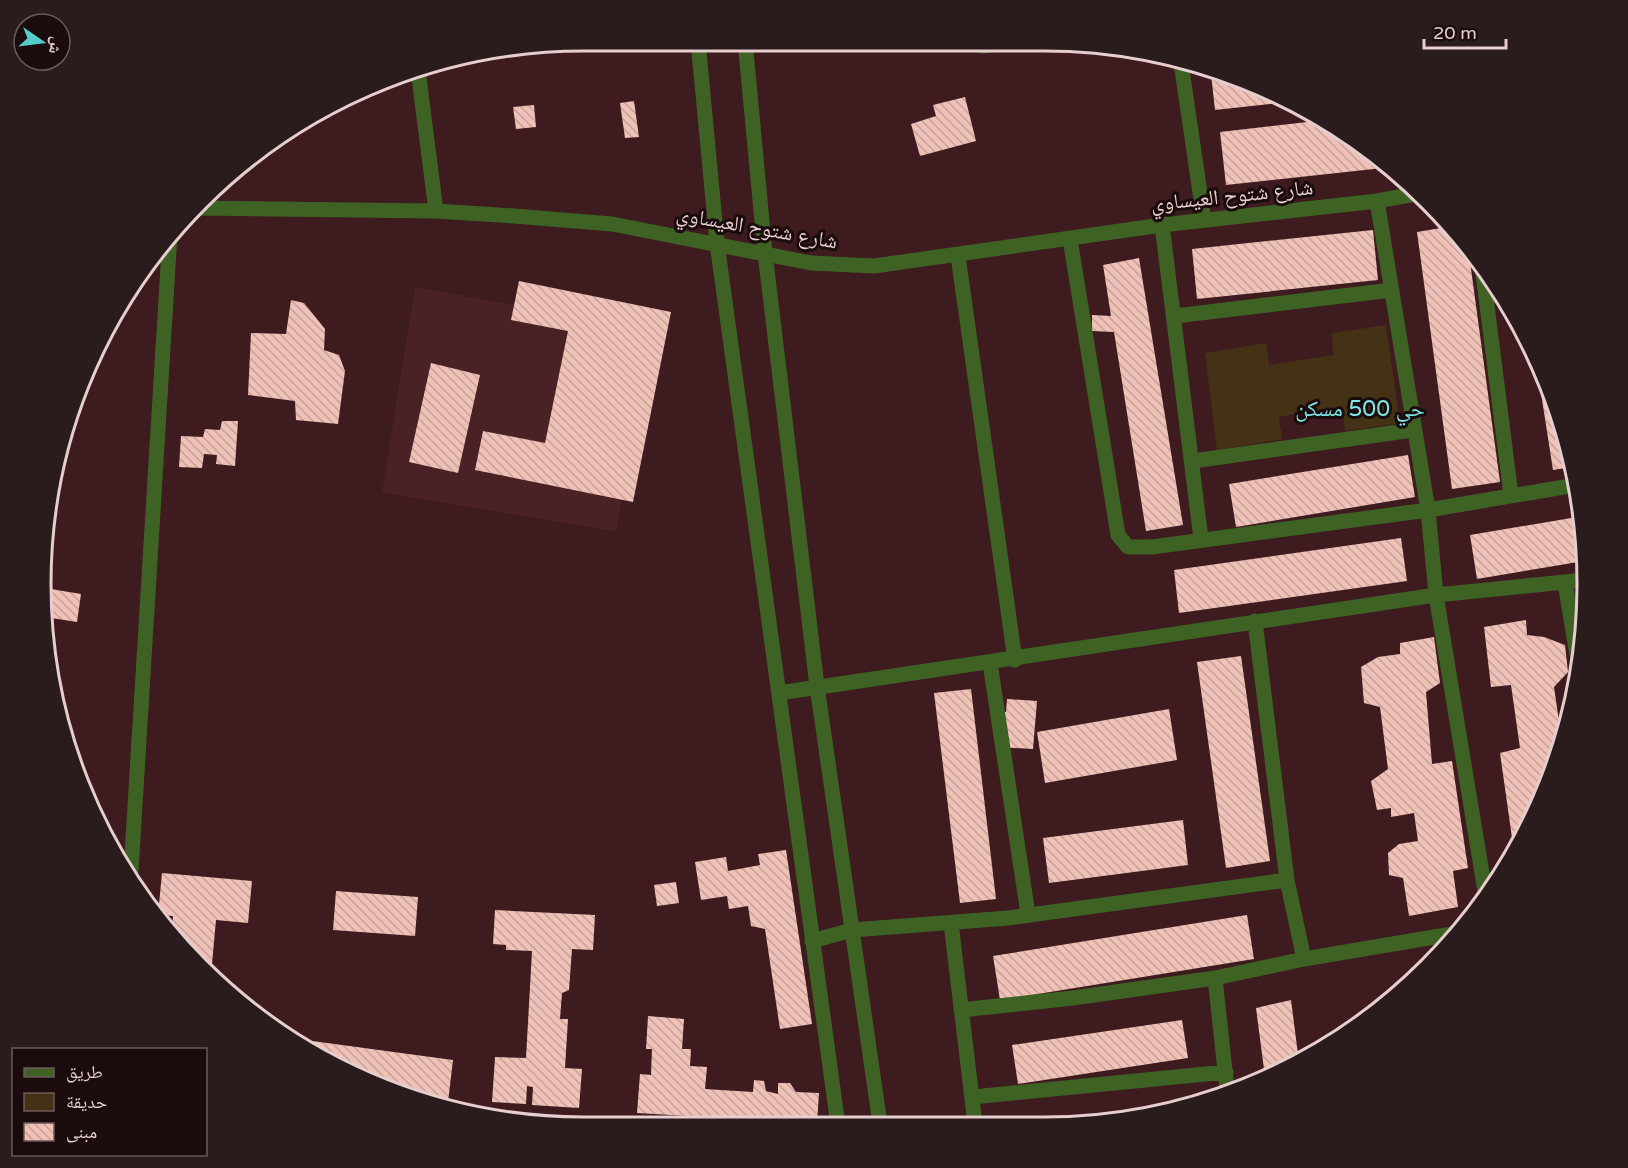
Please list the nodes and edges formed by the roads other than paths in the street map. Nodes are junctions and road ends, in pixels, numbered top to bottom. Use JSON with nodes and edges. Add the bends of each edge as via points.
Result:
{"nodes":[{"id":1,"x":699,"y":51,"type":"edge"},
{"id":2,"x":745,"y":51,"type":"edge"},
{"id":3,"x":1182,"y":69,"type":"edge"},
{"id":4,"x":419,"y":77,"type":"edge"},
{"id":5,"x":1408,"y":195,"type":"edge"},
{"id":6,"x":1377,"y":201,"type":"junction"},
{"id":7,"x":206,"y":208,"type":"edge"},
{"id":8,"x":436,"y":211,"type":"junction"},
{"id":9,"x":1204,"y":220,"type":"junction"},
{"id":10,"x":1162,"y":225,"type":"junction"},
{"id":11,"x":1070,"y":239,"type":"junction"},
{"id":12,"x":717,"y":243,"type":"junction"},
{"id":13,"x":169,"y":250,"type":"edge"},
{"id":14,"x":765,"y":253,"type":"junction"},
{"id":15,"x":958,"y":256,"type":"junction"},
{"id":16,"x":1392,"y":290,"type":"junction"},
{"id":17,"x":1493,"y":297,"type":"edge"},
{"id":18,"x":1175,"y":316,"type":"junction"},
{"id":19,"x":1413,"y":430,"type":"junction"},
{"id":20,"x":1193,"y":461,"type":"junction"},
{"id":21,"x":1568,"y":486,"type":"edge"},
{"id":22,"x":1511,"y":495,"type":"junction"},
{"id":23,"x":1428,"y":510,"type":"junction"},
{"id":24,"x":1201,"y":539,"type":"junction"},
{"id":25,"x":1577,"y":581,"type":"edge"},
{"id":26,"x":1565,"y":583,"type":"junction"},
{"id":27,"x":1436,"y":596,"type":"junction"},
{"id":28,"x":1256,"y":621,"type":"junction"},
{"id":29,"x":1574,"y":637,"type":"edge"},
{"id":30,"x":1015,"y":660,"type":"junction"},
{"id":31,"x":990,"y":663,"type":"junction"},
{"id":32,"x":817,"y":686,"type":"junction"},
{"id":33,"x":778,"y":693,"type":"junction"},
{"id":34,"x":131,"y":865,"type":"edge"},
{"id":35,"x":1287,"y":880,"type":"junction"},
{"id":36,"x":1484,"y":884,"type":"edge"},
{"id":37,"x":1028,"y":914,"type":"junction"},
{"id":38,"x":951,"y":923,"type":"junction"},
{"id":39,"x":852,"y":930,"type":"junction"},
{"id":40,"x":1445,"y":935,"type":"edge"},
{"id":41,"x":812,"y":940,"type":"junction"},
{"id":42,"x":1304,"y":959,"type":"junction"},
{"id":43,"x":1215,"y":978,"type":"junction"},
{"id":44,"x":961,"y":1010,"type":"junction"},
{"id":45,"x":1226,"y":1072,"type":"junction"},
{"id":46,"x":1227,"y":1084,"type":"edge"},
{"id":47,"x":972,"y":1097,"type":"junction"},
{"id":48,"x":837,"y":1117,"type":"edge"},
{"id":49,"x":879,"y":1117,"type":"edge"},
{"id":50,"x":974,"y":1117,"type":"edge"}],
"edges":[{"from":1,"to":12,"type":"street"},
{"from":2,"to":14,"type":"street"},
{"from":3,"to":9,"type":"street"},
{"from":4,"to":8,"type":"street"},
{"from":5,"to":6,"type":"street","name":"شارع شتوح العيساوي"},
{"from":6,"to":9,"type":"street","name":"شارع شتوح العيساوي"},
{"from":6,"to":16,"type":"street"},
{"from":7,"to":8,"type":"street","name":"شارع شتوح العيساوي"},
{"from":8,"to":12,"type":"street","name":"شارع شتوح العيساوي","via":[[612,225]]},
{"from":9,"to":10,"type":"street","name":"شارع شتوح العيساوي"},
{"from":10,"to":11,"type":"street","name":"شارع شتوح العيساوي"},
{"from":10,"to":18,"type":"street"},
{"from":11,"to":15,"type":"street","name":"شارع شتوح العيساوي"},
{"from":11,"to":24,"type":"street","via":[[1118,535],[1123,543],[1138,548]]},
{"from":12,"to":14,"type":"street","name":"شارع شتوح العيساوي"},
{"from":12,"to":33,"type":"street"},
{"from":13,"to":34,"type":"street"},
{"from":14,"to":15,"type":"street","name":"شارع شتوح العيساوي","via":[[811,262],[874,266]]},
{"from":14,"to":32,"type":"street"},
{"from":15,"to":30,"type":"street"},
{"from":16,"to":18,"type":"street"},
{"from":16,"to":19,"type":"street"},
{"from":17,"to":22,"type":"street"},
{"from":18,"to":20,"type":"street"},
{"from":19,"to":20,"type":"street"},
{"from":19,"to":23,"type":"street"},
{"from":20,"to":24,"type":"street"},
{"from":21,"to":22,"type":"street"},
{"from":22,"to":23,"type":"street"},
{"from":23,"to":24,"type":"street"},
{"from":23,"to":27,"type":"street"},
{"from":25,"to":26,"type":"street"},
{"from":26,"to":27,"type":"street"},
{"from":26,"to":29,"type":"street"},
{"from":27,"to":28,"type":"street"},
{"from":27,"to":36,"type":"street"},
{"from":28,"to":30,"type":"street"},
{"from":28,"to":35,"type":"street"},
{"from":30,"to":31,"type":"street"},
{"from":31,"to":32,"type":"street"},
{"from":31,"to":37,"type":"street"},
{"from":32,"to":33,"type":"street"},
{"from":32,"to":39,"type":"street"},
{"from":33,"to":41,"type":"street"},
{"from":35,"to":37,"type":"street"},
{"from":35,"to":42,"type":"street"},
{"from":37,"to":38,"type":"street"},
{"from":38,"to":39,"type":"street"},
{"from":38,"to":44,"type":"street"},
{"from":39,"to":41,"type":"street"},
{"from":39,"to":49,"type":"street"},
{"from":40,"to":42,"type":"street"},
{"from":41,"to":48,"type":"street"},
{"from":42,"to":43,"type":"street"},
{"from":43,"to":44,"type":"street"},
{"from":43,"to":45,"type":"street"},
{"from":44,"to":47,"type":"street"},
{"from":45,"to":46,"type":"street"},
{"from":45,"to":47,"type":"street"},
{"from":47,"to":50,"type":"street"}]}
